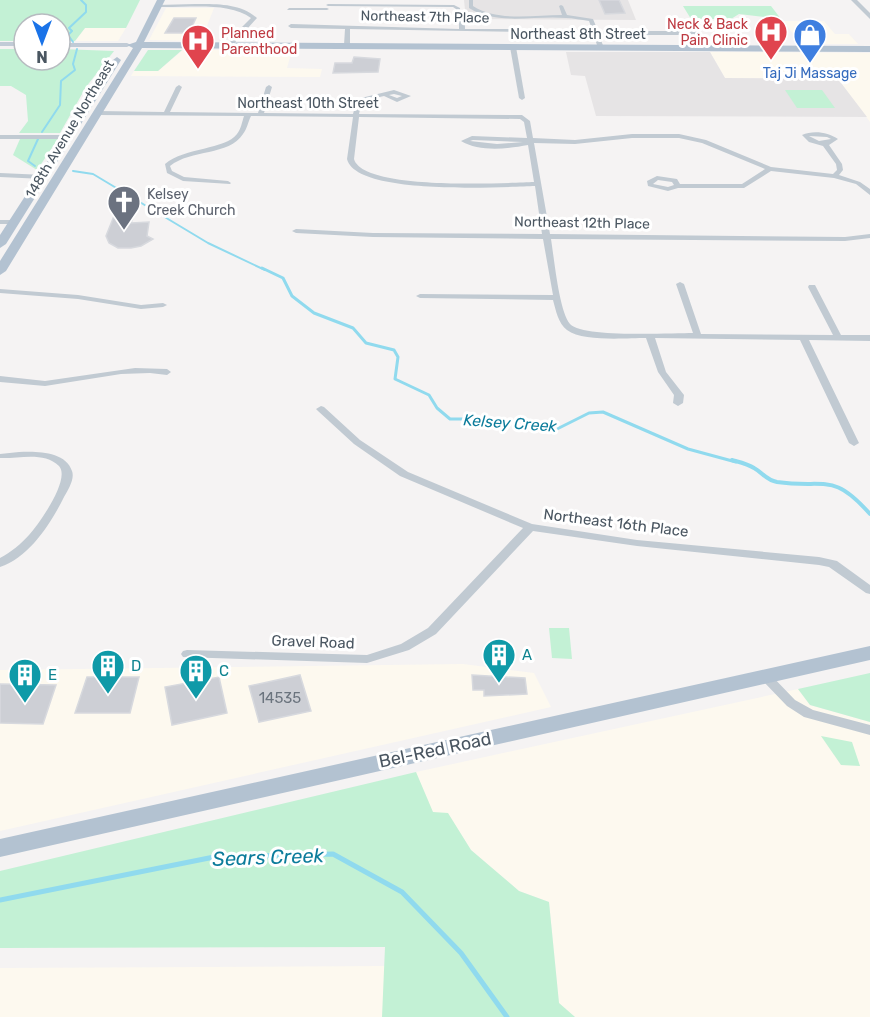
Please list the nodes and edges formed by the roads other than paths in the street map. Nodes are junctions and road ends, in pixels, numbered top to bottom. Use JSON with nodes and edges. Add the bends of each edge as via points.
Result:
{"nodes":[{"id":1,"x":471,"y":0,"type":"edge"},
{"id":2,"x":854,"y":0,"type":"edge"},
{"id":3,"x":207,"y":3,"type":"edge"},
{"id":4,"x":148,"y":4,"type":"dead end"},
{"id":5,"x":158,"y":5,"type":"edge"},
{"id":6,"x":328,"y":5,"type":"edge"},
{"id":7,"x":561,"y":6,"type":"dead end"},
{"id":8,"x":289,"y":9,"type":"dead end"},
{"id":9,"x":565,"y":16,"type":"junction"},
{"id":10,"x":870,"y":17,"type":"edge"},
{"id":11,"x":138,"y":24,"type":"dead end"},
{"id":12,"x":291,"y":26,"type":"dead end"},
{"id":13,"x":324,"y":26,"type":"junction"},
{"id":14,"x":348,"y":28,"type":"junction"},
{"id":15,"x":462,"y":30,"type":"junction"},
{"id":16,"x":596,"y":32,"type":"junction"},
{"id":17,"x":696,"y":33,"type":"dead end"},
{"id":18,"x":72,"y":45,"type":"edge"},
{"id":19,"x":127,"y":45,"type":"junction"},
{"id":20,"x":139,"y":45,"type":"junction"},
{"id":21,"x":347,"y":45,"type":"junction"},
{"id":22,"x":230,"y":46,"type":"junction"},
{"id":23,"x":301,"y":46,"type":"junction"},
{"id":24,"x":393,"y":47,"type":"junction"},
{"id":25,"x":513,"y":47,"type":"junction"},
{"id":26,"x":601,"y":48,"type":"junction"},
{"id":27,"x":870,"y":49,"type":"edge"},
{"id":28,"x":179,"y":87,"type":"dead end"},
{"id":29,"x":269,"y":87,"type":"dead end"},
{"id":30,"x":96,"y":91,"type":"junction"},
{"id":31,"x":387,"y":96,"type":"dead end"},
{"id":32,"x":522,"y":98,"type":"dead end"},
{"id":33,"x":104,"y":101,"type":"junction"},
{"id":34,"x":98,"y":113,"type":"junction"},
{"id":35,"x":166,"y":114,"type":"junction"},
{"id":36,"x":248,"y":115,"type":"junction"},
{"id":37,"x":260,"y":115,"type":"junction"},
{"id":38,"x":357,"y":115,"type":"junction"},
{"id":39,"x":0,"y":137,"type":"edge"},
{"id":40,"x":69,"y":137,"type":"junction"},
{"id":41,"x":531,"y":142,"type":"junction"},
{"id":42,"x":825,"y":144,"type":"dead end"},
{"id":43,"x":770,"y":169,"type":"junction"},
{"id":44,"x":0,"y":176,"type":"edge"},
{"id":45,"x":368,"y":176,"type":"junction"},
{"id":46,"x":835,"y":176,"type":"junction"},
{"id":47,"x":44,"y":177,"type":"junction"},
{"id":48,"x":356,"y":180,"type":"dead end"},
{"id":49,"x":228,"y":183,"type":"dead end"},
{"id":50,"x":538,"y":184,"type":"junction"},
{"id":51,"x":678,"y":186,"type":"dead end"},
{"id":52,"x":870,"y":193,"type":"edge"},
{"id":53,"x":0,"y":222,"type":"edge"},
{"id":54,"x":10,"y":224,"type":"edge"},
{"id":55,"x":27,"y":225,"type":"junction"},
{"id":56,"x":296,"y":231,"type":"dead end"},
{"id":57,"x":546,"y":234,"type":"junction"},
{"id":58,"x":869,"y":236,"type":"edge"},
{"id":59,"x":0,"y":244,"type":"edge"},
{"id":60,"x":0,"y":271,"type":"edge"},
{"id":61,"x":680,"y":284,"type":"dead end"},
{"id":62,"x":812,"y":286,"type":"dead end"},
{"id":63,"x":0,"y":291,"type":"edge"},
{"id":64,"x":25,"y":295,"type":"junction"},
{"id":65,"x":420,"y":296,"type":"dead end"},
{"id":66,"x":557,"y":298,"type":"junction"},
{"id":67,"x":0,"y":299,"type":"edge"},
{"id":68,"x":163,"y":305,"type":"dead end"},
{"id":69,"x":650,"y":336,"type":"junction"},
{"id":70,"x":698,"y":336,"type":"junction"},
{"id":71,"x":803,"y":337,"type":"junction"},
{"id":72,"x":838,"y":337,"type":"junction"},
{"id":73,"x":870,"y":338,"type":"edge"},
{"id":74,"x":167,"y":372,"type":"dead end"},
{"id":75,"x":0,"y":379,"type":"edge"},
{"id":76,"x":678,"y":404,"type":"dead end"},
{"id":77,"x":321,"y":409,"type":"dead end"},
{"id":78,"x":854,"y":443,"type":"dead end"},
{"id":79,"x":1,"y":457,"type":"edge"},
{"id":80,"x":530,"y":527,"type":"junction"},
{"id":81,"x":0,"y":563,"type":"edge"},
{"id":82,"x":870,"y":590,"type":"edge"},
{"id":83,"x":870,"y":653,"type":"edge"},
{"id":84,"x":188,"y":654,"type":"dead end"},
{"id":85,"x":765,"y":676,"type":"junction"},
{"id":86,"x":870,"y":730,"type":"edge"},
{"id":87,"x":0,"y":848,"type":"edge"}],
"edges":[{"from":1,"to":9,"type":"street","via":[[475,11],[493,15]]},
{"from":2,"to":10,"type":"street"},
{"from":3,"to":5,"type":"street"},
{"from":3,"to":22,"type":"street","via":[[246,10],[254,18]]},
{"from":4,"to":5,"type":"main road","via":[[148,10]]},
{"from":5,"to":20,"type":"main road","name":"148th Avenue Northeast"},
{"from":6,"to":8,"type":"street"},
{"from":6,"to":13,"type":"street"},
{"from":6,"to":15,"type":"street","via":[[456,7]]},
{"from":7,"to":9,"type":"street"},
{"from":9,"to":16,"type":"street","via":[[590,19]]},
{"from":11,"to":19,"type":"main road","name":"148th Avenue Northeast"},
{"from":12,"to":13,"type":"street","name":"Northeast 7th Place"},
{"from":13,"to":14,"type":"street","name":"Northeast 7th Place"},
{"from":14,"to":15,"type":"street","name":"Northeast 7th Place"},
{"from":14,"to":21,"type":"street"},
{"from":15,"to":16,"type":"street","name":"Northeast 7th Place"},
{"from":16,"to":17,"type":"street","name":"Northeast 7th Place"},
{"from":16,"to":26,"type":"street"},
{"from":18,"to":19,"type":"main road","name":"Northeast 8th Street"},
{"from":19,"to":20,"type":"main road","name":"Northeast 8th Street"},
{"from":19,"to":30,"type":"main road","name":"148th Avenue Northeast"},
{"from":20,"to":22,"type":"main road","name":"Northeast 8th Street"},
{"from":20,"to":33,"type":"main road","name":"148th Avenue Northeast"},
{"from":21,"to":23,"type":"main road","name":"Northeast 8th Street"},
{"from":21,"to":24,"type":"main road","name":"Northeast 8th Street"},
{"from":22,"to":23,"type":"main road","name":"Northeast 8th Street"},
{"from":23,"to":24,"type":"main road","name":"Northeast 8th Street"},
{"from":24,"to":25,"type":"main road","name":"Northeast 8th Street"},
{"from":25,"to":26,"type":"main road","name":"Northeast 8th Street"},
{"from":25,"to":32,"type":"street"},
{"from":26,"to":27,"type":"main road","name":"Northeast 8th Street"},
{"from":28,"to":35,"type":"street"},
{"from":29,"to":37,"type":"street"},
{"from":30,"to":33,"type":"main road","via":[[107,90]]},
{"from":30,"to":40,"type":"main road","name":"148th Avenue Northeast"},
{"from":31,"to":38,"type":"street","via":[[362,98]]},
{"from":33,"to":34,"type":"main road","name":"148th Avenue Northeast"},
{"from":34,"to":35,"type":"street","name":"Northeast 10th Street"},
{"from":34,"to":55,"type":"main road","name":"148th Avenue Northeast"},
{"from":35,"to":36,"type":"street","name":"Northeast 10th Street"},
{"from":36,"to":37,"type":"street","name":"Northeast 10th Street"},
{"from":36,"to":49,"type":"street","via":[[241,134],[232,141],[177,157],[167,165],[169,172],[183,179]]},
{"from":37,"to":38,"type":"street","name":"Northeast 10th Street"},
{"from":38,"to":41,"type":"street","name":"Northeast 10th Street","via":[[518,117],[527,121]]},
{"from":38,"to":45,"type":"street","via":[[350,162]]},
{"from":39,"to":40,"type":"street"},
{"from":40,"to":47,"type":"main road","name":"148th Avenue Northeast"},
{"from":41,"to":41,"type":"street","via":[[516,138],[464,141],[473,145]]},
{"from":41,"to":43,"type":"street","via":[[679,136],[704,141]]},
{"from":41,"to":50,"type":"street"},
{"from":42,"to":46,"type":"street","via":[[839,164]]},
{"from":43,"to":46,"type":"street"},
{"from":43,"to":51,"type":"street","via":[[744,186]]},
{"from":44,"to":47,"type":"street"},
{"from":45,"to":48,"type":"street"},
{"from":45,"to":50,"type":"street","via":[[412,184]]},
{"from":46,"to":52,"type":"street","via":[[858,183]]},
{"from":47,"to":54,"type":"main road","name":"148th Avenue Northeast"},
{"from":50,"to":57,"type":"street"},
{"from":53,"to":54,"type":"street"},
{"from":54,"to":55,"type":"main road","via":[[29,214]]},
{"from":54,"to":59,"type":"main road","name":"148th Avenue Northeast"},
{"from":55,"to":60,"type":"main road","name":"148th Avenue Northeast"},
{"from":56,"to":57,"type":"street","name":"Northeast 12th Place","via":[[374,235]]},
{"from":57,"to":58,"type":"street","name":"Northeast 12th Place","via":[[607,238]]},
{"from":57,"to":66,"type":"street"},
{"from":61,"to":70,"type":"street"},
{"from":62,"to":72,"type":"street"},
{"from":63,"to":64,"type":"street"},
{"from":64,"to":67,"type":"street"},
{"from":64,"to":68,"type":"street","via":[[78,297],[141,307]]},
{"from":65,"to":66,"type":"street"},
{"from":66,"to":69,"type":"street","via":[[565,326],[578,332]]},
{"from":69,"to":70,"type":"street"},
{"from":69,"to":76,"type":"street","via":[[659,367],[679,395]]},
{"from":70,"to":71,"type":"street"},
{"from":71,"to":72,"type":"street"},
{"from":71,"to":78,"type":"street"},
{"from":72,"to":73,"type":"street"},
{"from":74,"to":75,"type":"street","via":[[117,371],[50,384]]},
{"from":77,"to":80,"type":"street","name":"Northeast 16th Place","via":[[357,442],[404,474]]},
{"from":79,"to":81,"type":"street","via":[[46,456],[58,460],[67,471],[67,480],[45,525],[29,543]]},
{"from":80,"to":82,"type":"street","name":"Northeast 16th Place","via":[[628,542],[833,564]]},
{"from":80,"to":84,"type":"street","name":"Gravel Road","via":[[432,631],[405,647],[367,659]]},
{"from":83,"to":85,"type":"main road","name":"Bel-Red Road"},
{"from":85,"to":86,"type":"street","via":[[791,703],[809,714]]},
{"from":85,"to":87,"type":"main road","name":"Bel-Red Road"}]}
